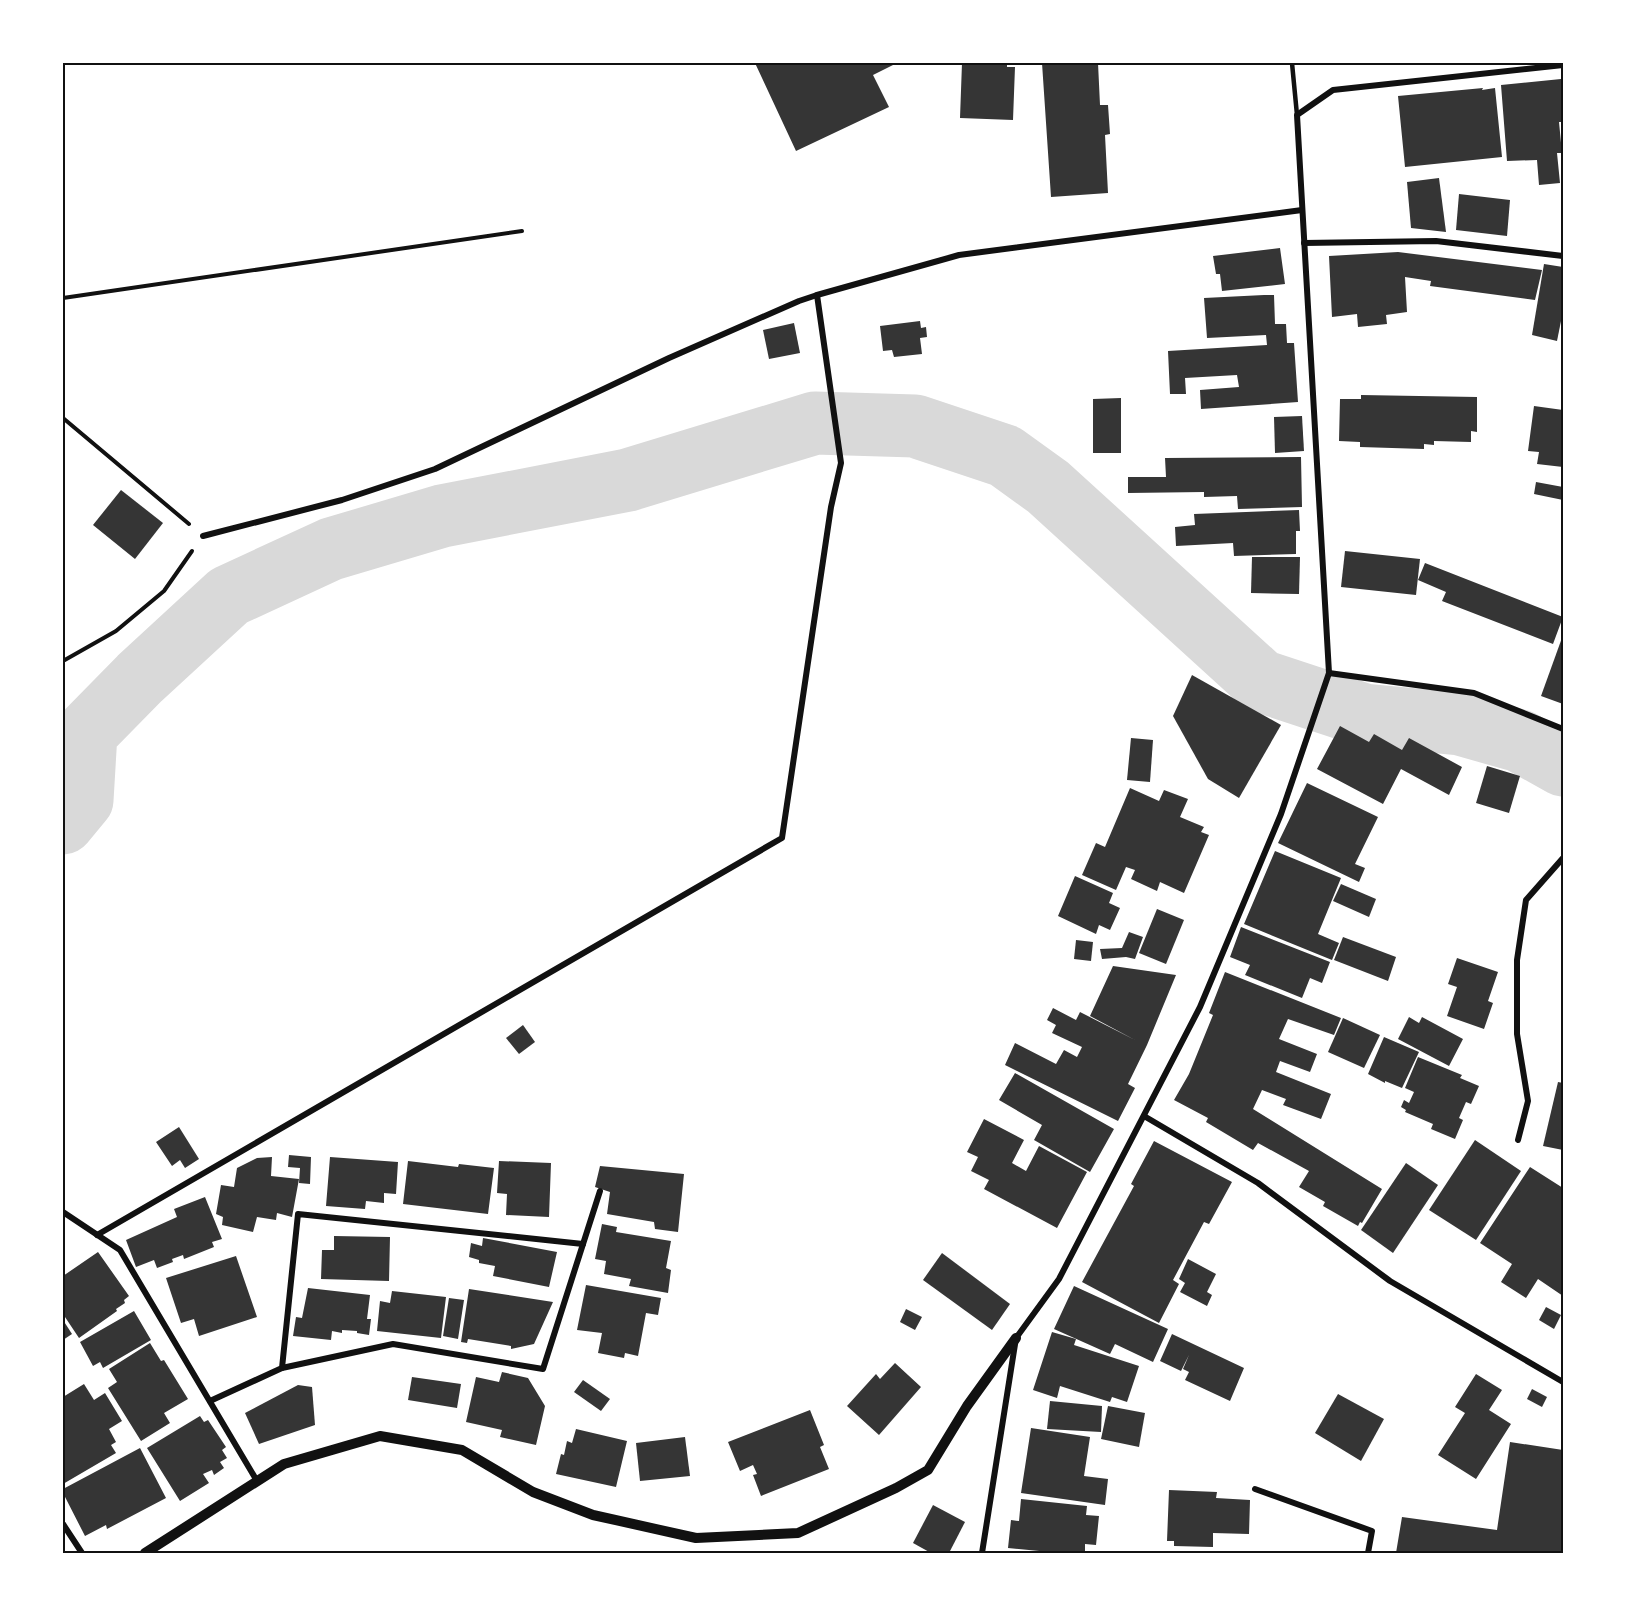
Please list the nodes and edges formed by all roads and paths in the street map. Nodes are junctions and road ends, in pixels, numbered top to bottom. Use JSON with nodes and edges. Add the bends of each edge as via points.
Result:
{"nodes":[{"id":1,"x":1292,"y":63,"type":"edge"},
{"id":2,"x":1563,"y":64,"type":"edge"},
{"id":3,"x":1297,"y":115,"type":"junction"},
{"id":4,"x":1302,"y":210,"type":"junction"},
{"id":5,"x":522,"y":231,"type":"dead end"},
{"id":6,"x":1304,"y":243,"type":"junction"},
{"id":7,"x":1563,"y":256,"type":"edge"},
{"id":8,"x":818,"y":295,"type":"junction"},
{"id":9,"x":63,"y":298,"type":"edge"},
{"id":10,"x":63,"y":418,"type":"edge"},
{"id":11,"x":203,"y":536,"type":"junction"},
{"id":12,"x":63,"y":661,"type":"edge"},
{"id":13,"x":1329,"y":673,"type":"junction"},
{"id":14,"x":1563,"y":729,"type":"edge"},
{"id":15,"x":1563,"y":858,"type":"edge"},
{"id":16,"x":1144,"y":1116,"type":"junction"},
{"id":17,"x":1518,"y":1140,"type":"dead end"},
{"id":18,"x":600,"y":1191,"type":"dead end"},
{"id":19,"x":63,"y":1212,"type":"edge"},
{"id":20,"x":97,"y":1235,"type":"junction"},
{"id":21,"x":583,"y":1244,"type":"junction"},
{"id":22,"x":1016,"y":1338,"type":"junction"},
{"id":23,"x":282,"y":1368,"type":"junction"},
{"id":24,"x":1563,"y":1382,"type":"edge"},
{"id":25,"x":210,"y":1401,"type":"junction"},
{"id":26,"x":257,"y":1481,"type":"junction"},
{"id":27,"x":1256,"y":1489,"type":"dead end"},
{"id":28,"x":63,"y":1524,"type":"edge"},
{"id":29,"x":82,"y":1553,"type":"edge"},
{"id":30,"x":145,"y":1553,"type":"edge"},
{"id":31,"x":982,"y":1553,"type":"edge"},
{"id":32,"x":1368,"y":1553,"type":"edge"}],
"edges":[{"from":1,"to":3,"type":"lane"},
{"from":2,"to":3,"type":"street","via":[[1333,90]]},
{"from":3,"to":4,"type":"street"},
{"from":4,"to":6,"type":"street"},
{"from":4,"to":8,"type":"street","via":[[959,255]]},
{"from":5,"to":9,"type":"path"},
{"from":6,"to":7,"type":"street","via":[[1436,241]]},
{"from":6,"to":13,"type":"street"},
{"from":8,"to":11,"type":"street","via":[[669,358],[435,470],[342,500]]},
{"from":8,"to":20,"type":"street","via":[[841,463],[831,507],[782,838]]},
{"from":10,"to":11,"type":"path"},
{"from":11,"to":12,"type":"path","via":[[164,591],[116,631]]},
{"from":13,"to":14,"type":"street","via":[[1474,693]]},
{"from":13,"to":16,"type":"street","via":[[1281,814],[1200,1008]]},
{"from":15,"to":17,"type":"street","via":[[1526,900],[1521,930],[1517,1034],[1528,1101]]},
{"from":16,"to":22,"type":"street","via":[[1059,1279]]},
{"from":16,"to":24,"type":"street","via":[[1258,1183],[1390,1281]]},
{"from":18,"to":21,"type":"street"},
{"from":19,"to":20,"type":"street"},
{"from":20,"to":25,"type":"street","via":[[120,1250]]},
{"from":21,"to":23,"type":"street","via":[[543,1369],[393,1344]]},
{"from":21,"to":23,"type":"street","via":[[298,1214]]},
{"from":22,"to":26,"type":"street","via":[[967,1406],[928,1470],[798,1533],[696,1538],[592,1515],[533,1492],[462,1450],[380,1436],[284,1464]]},
{"from":22,"to":31,"type":"street"},
{"from":23,"to":25,"type":"street"},
{"from":25,"to":26,"type":"street"},
{"from":26,"to":30,"type":"street"},
{"from":27,"to":32,"type":"street","via":[[1372,1531]]},
{"from":28,"to":29,"type":"street"}]}
